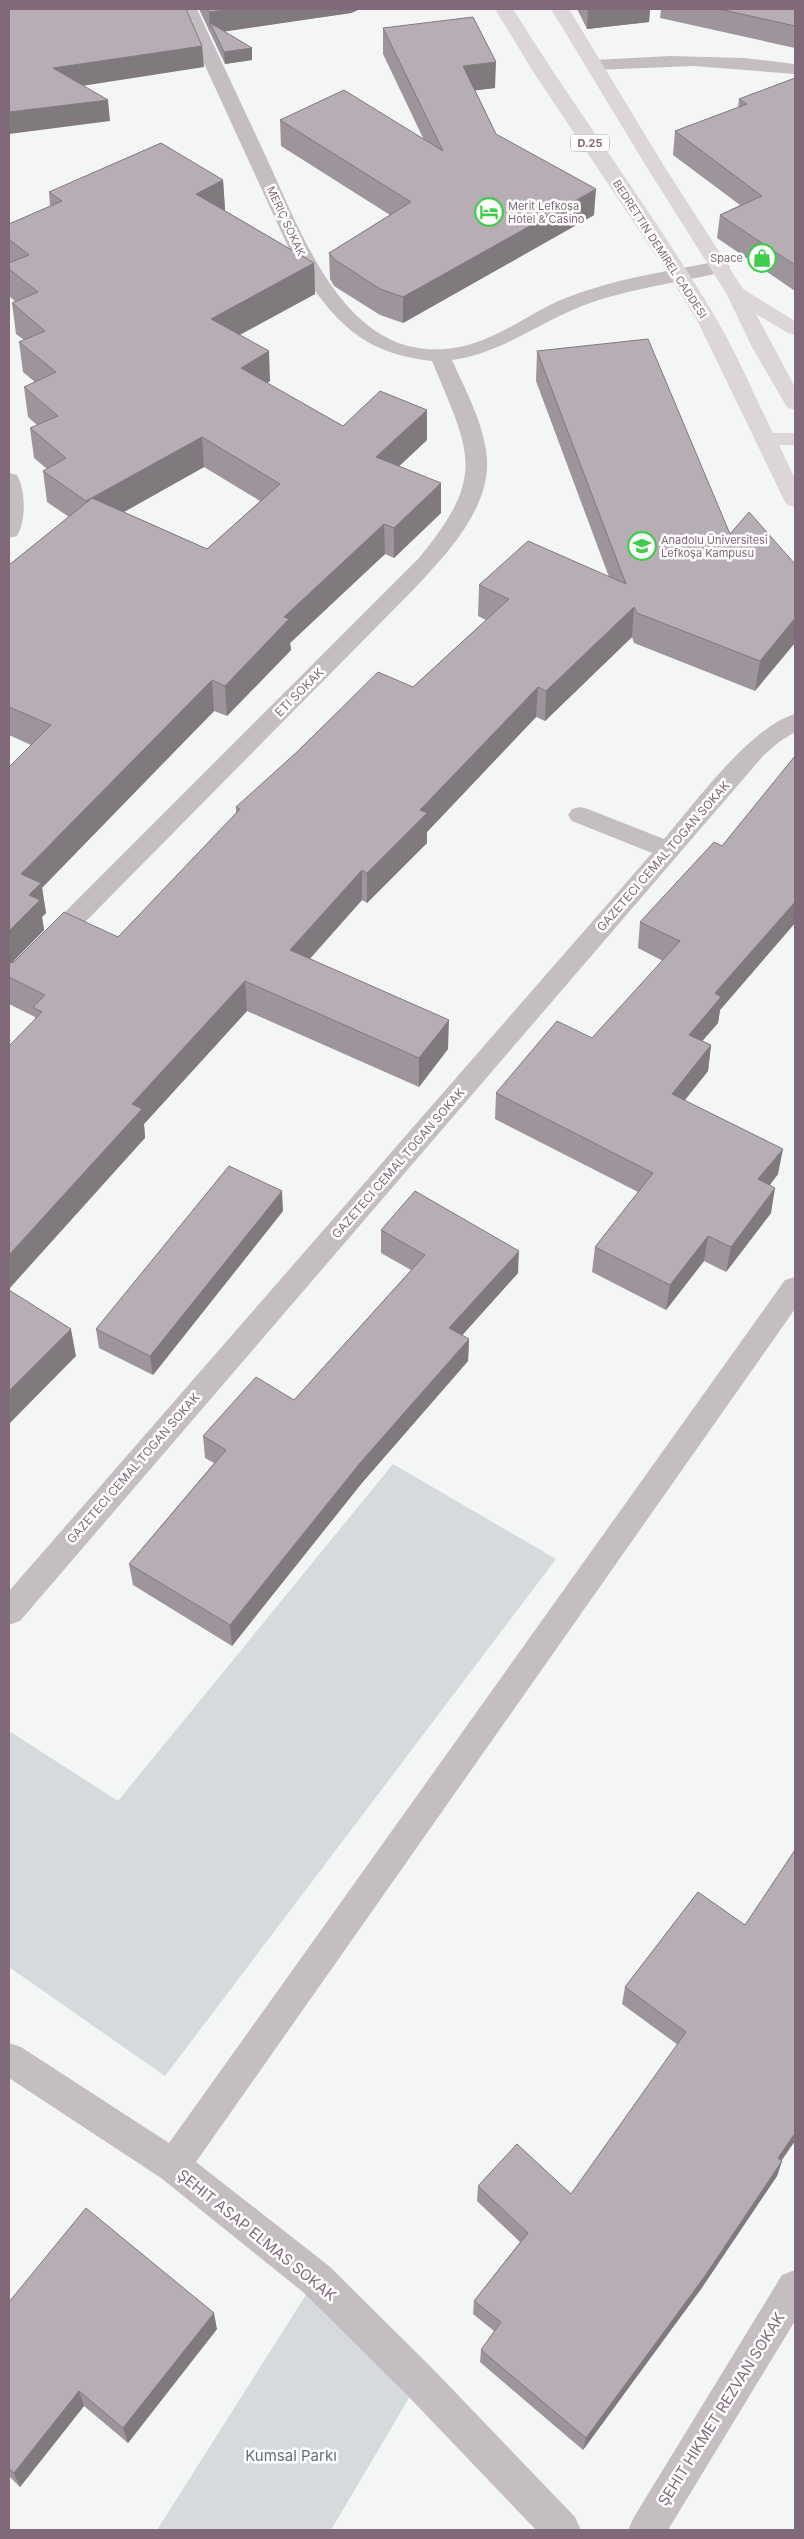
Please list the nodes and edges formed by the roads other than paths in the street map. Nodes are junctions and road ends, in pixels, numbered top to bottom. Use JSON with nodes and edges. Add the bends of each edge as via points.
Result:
{"nodes":[{"id":1,"x":188,"y":9,"type":"edge"},
{"id":2,"x":504,"y":9,"type":"edge"},
{"id":3,"x":560,"y":9,"type":"edge"},
{"id":4,"x":594,"y":64,"type":"junction"},
{"id":5,"x":795,"y":68,"type":"edge"},
{"id":6,"x":720,"y":267,"type":"junction"},
{"id":7,"x":679,"y":275,"type":"junction"},
{"id":8,"x":736,"y":293,"type":"junction"},
{"id":9,"x":795,"y":329,"type":"edge"},
{"id":10,"x":440,"y":355,"type":"junction"},
{"id":11,"x":795,"y":404,"type":"edge"},
{"id":12,"x":795,"y":415,"type":"edge"},
{"id":13,"x":755,"y":416,"type":"junction"},
{"id":14,"x":766,"y":439,"type":"junction"},
{"id":15,"x":795,"y":439,"type":"edge"},
{"id":16,"x":9,"y":480,"type":"edge"},
{"id":17,"x":795,"y":500,"type":"edge"},
{"id":18,"x":9,"y":531,"type":"edge"},
{"id":19,"x":795,"y":722,"type":"edge"},
{"id":20,"x":580,"y":815,"type":"dead end"},
{"id":21,"x":669,"y":851,"type":"junction"},
{"id":22,"x":9,"y":983,"type":"edge"},
{"id":23,"x":795,"y":1288,"type":"edge"},
{"id":24,"x":9,"y":1612,"type":"edge"},
{"id":25,"x":9,"y":2059,"type":"edge"},
{"id":26,"x":173,"y":2166,"type":"junction"},
{"id":27,"x":795,"y":2288,"type":"edge"},
{"id":28,"x":562,"y":2530,"type":"edge"},
{"id":29,"x":647,"y":2530,"type":"edge"}],
"edges":[{"from":1,"to":10,"type":"street","name":"MERIÇ SOKAK","via":[[306,264],[328,298],[364,334],[382,344],[410,353]]},
{"from":2,"to":7,"type":"main road","name":"BEDRETTIN DEMIREL CADDESI","number":"D.25","via":[[543,73]]},
{"from":3,"to":4,"type":"main road"},
{"from":4,"to":5,"type":"street","via":[[718,60]]},
{"from":4,"to":6,"type":"main road"},
{"from":6,"to":7,"type":"street","name":"MERIÇ SOKAK"},
{"from":6,"to":8,"type":"main road"},
{"from":7,"to":10,"type":"street","name":"MERIÇ SOKAK","via":[[599,293],[551,311],[484,346]]},
{"from":7,"to":13,"type":"main road","name":"BEDRETTIN DEMIREL CADDESI","number":"D.25","via":[[708,322]]},
{"from":8,"to":9,"type":"main road"},
{"from":8,"to":11,"type":"main road"},
{"from":10,"to":22,"type":"street","name":"ETI SOKAK","via":[[472,432],[476,479],[468,504],[433,556]]},
{"from":12,"to":13,"type":"main road"},
{"from":13,"to":14,"type":"main road","name":"BEDRETTIN DEMIREL CADDESI","number":"D.25"},
{"from":14,"to":15,"type":"main road"},
{"from":14,"to":17,"type":"main road","name":"BEDRETTIN DEMIREL CADDESI","number":"D.25"},
{"from":16,"to":18,"type":"street","via":[[12,516]]},
{"from":19,"to":21,"type":"street","name":"GAZETECI CEMAL TOGAN SOKAK","via":[[755,750]]},
{"from":20,"to":21,"type":"street"},
{"from":21,"to":24,"type":"street","name":"GAZETECI CEMAL TOGAN SOKAK"},
{"from":23,"to":26,"type":"street"},
{"from":25,"to":26,"type":"street","name":"ŞEHIT ASAP ELMAS SOKAK"},
{"from":26,"to":28,"type":"street","name":"ŞEHIT ASAP ELMAS SOKAK","via":[[316,2279]]},
{"from":27,"to":29,"type":"street"}]}
